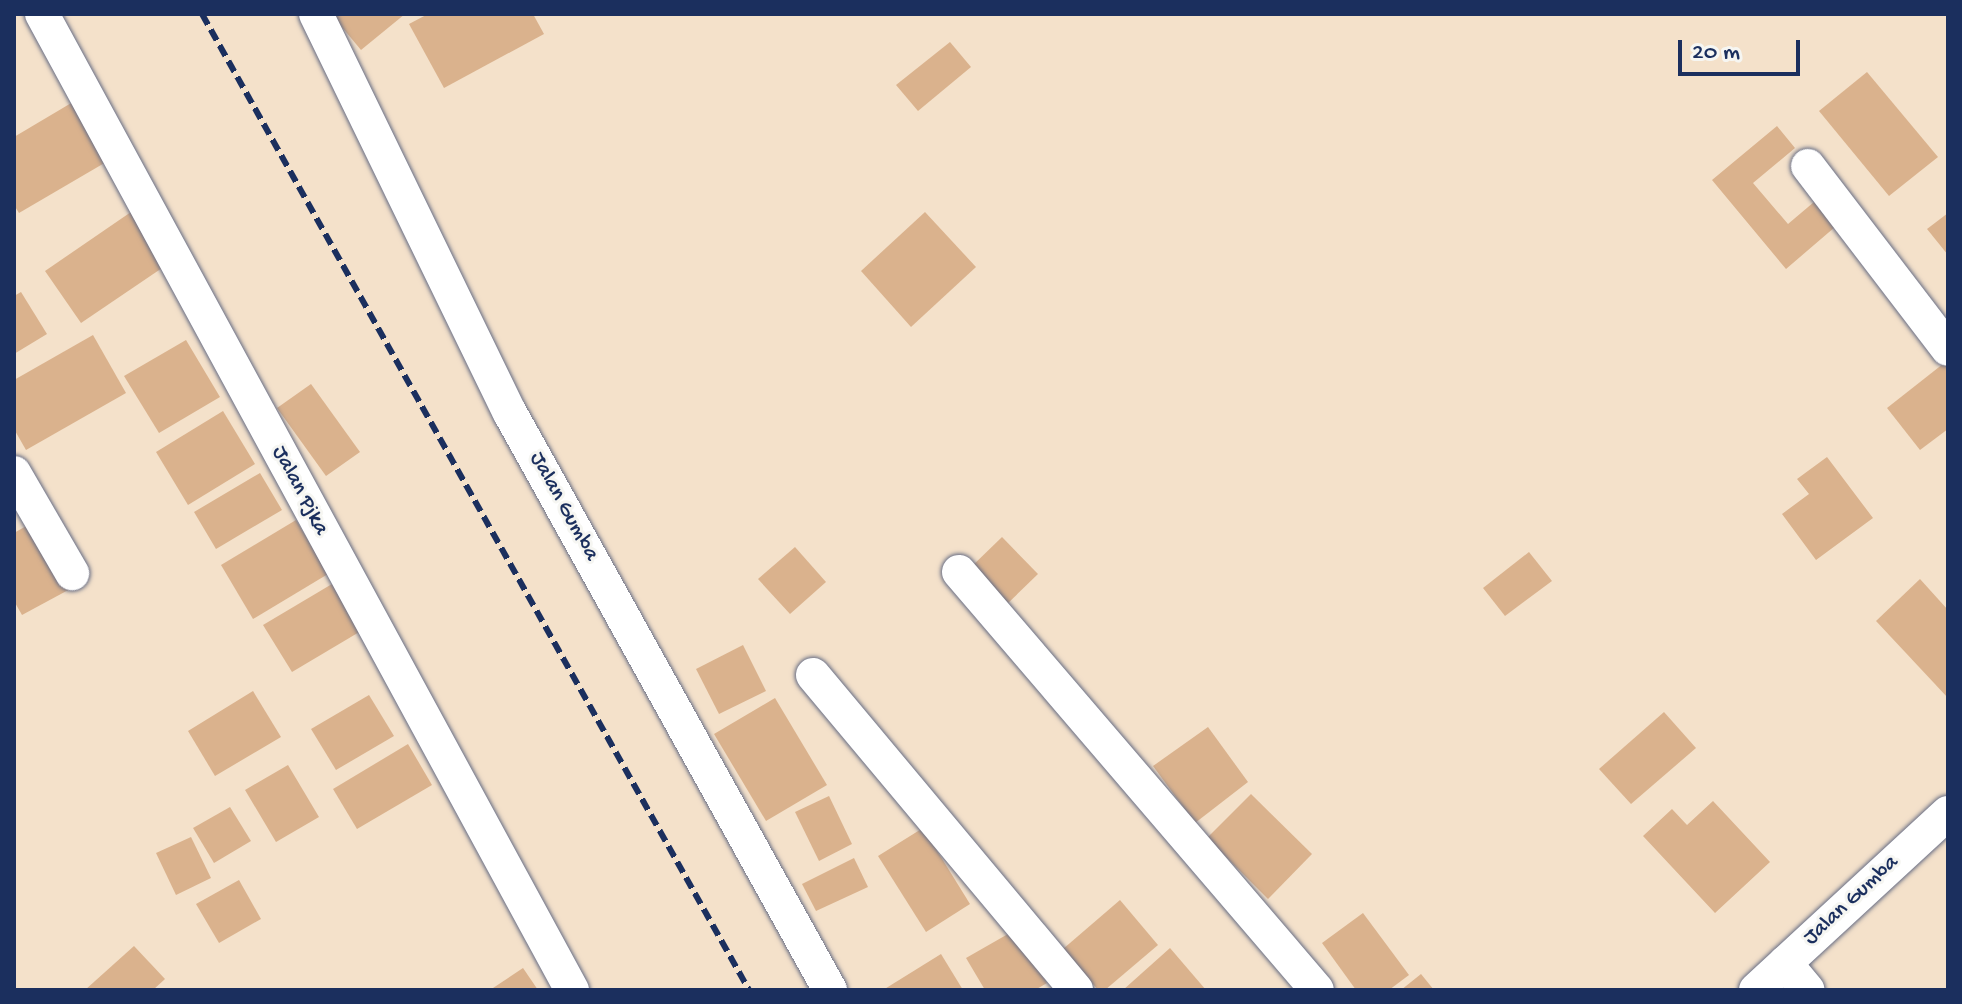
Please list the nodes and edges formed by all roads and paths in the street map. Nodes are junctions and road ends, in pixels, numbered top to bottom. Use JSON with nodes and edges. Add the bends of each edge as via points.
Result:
{"nodes":[{"id":1,"x":42,"y":14,"type":"edge"},
{"id":2,"x":316,"y":14,"type":"edge"},
{"id":3,"x":1808,"y":166,"type":"dead end"},
{"id":4,"x":1948,"y":349,"type":"edge"},
{"id":5,"x":14,"y":473,"type":"edge"},
{"id":6,"x":959,"y":572,"type":"dead end"},
{"id":7,"x":72,"y":573,"type":"dead end"},
{"id":8,"x":813,"y":675,"type":"dead end"},
{"id":9,"x":1948,"y":813,"type":"edge"},
{"id":10,"x":1785,"y":963,"type":"junction"},
{"id":11,"x":564,"y":979,"type":"edge"},
{"id":12,"x":830,"y":990,"type":"edge"},
{"id":13,"x":1076,"y":990,"type":"edge"},
{"id":14,"x":1317,"y":990,"type":"edge"},
{"id":15,"x":1756,"y":990,"type":"edge"},
{"id":16,"x":1808,"y":990,"type":"edge"}],
"edges":[{"from":1,"to":11,"type":"street","name":"Jalan Pjka"},
{"from":2,"to":12,"type":"street","name":"Jalan Gumba","via":[[510,413]]},
{"from":3,"to":4,"type":"street"},
{"from":5,"to":7,"type":"street"},
{"from":6,"to":14,"type":"street"},
{"from":8,"to":13,"type":"street"},
{"from":9,"to":10,"type":"street","name":"Jalan Gumba"},
{"from":10,"to":15,"type":"street","name":"Jalan Gumba"},
{"from":10,"to":16,"type":"street"}]}
